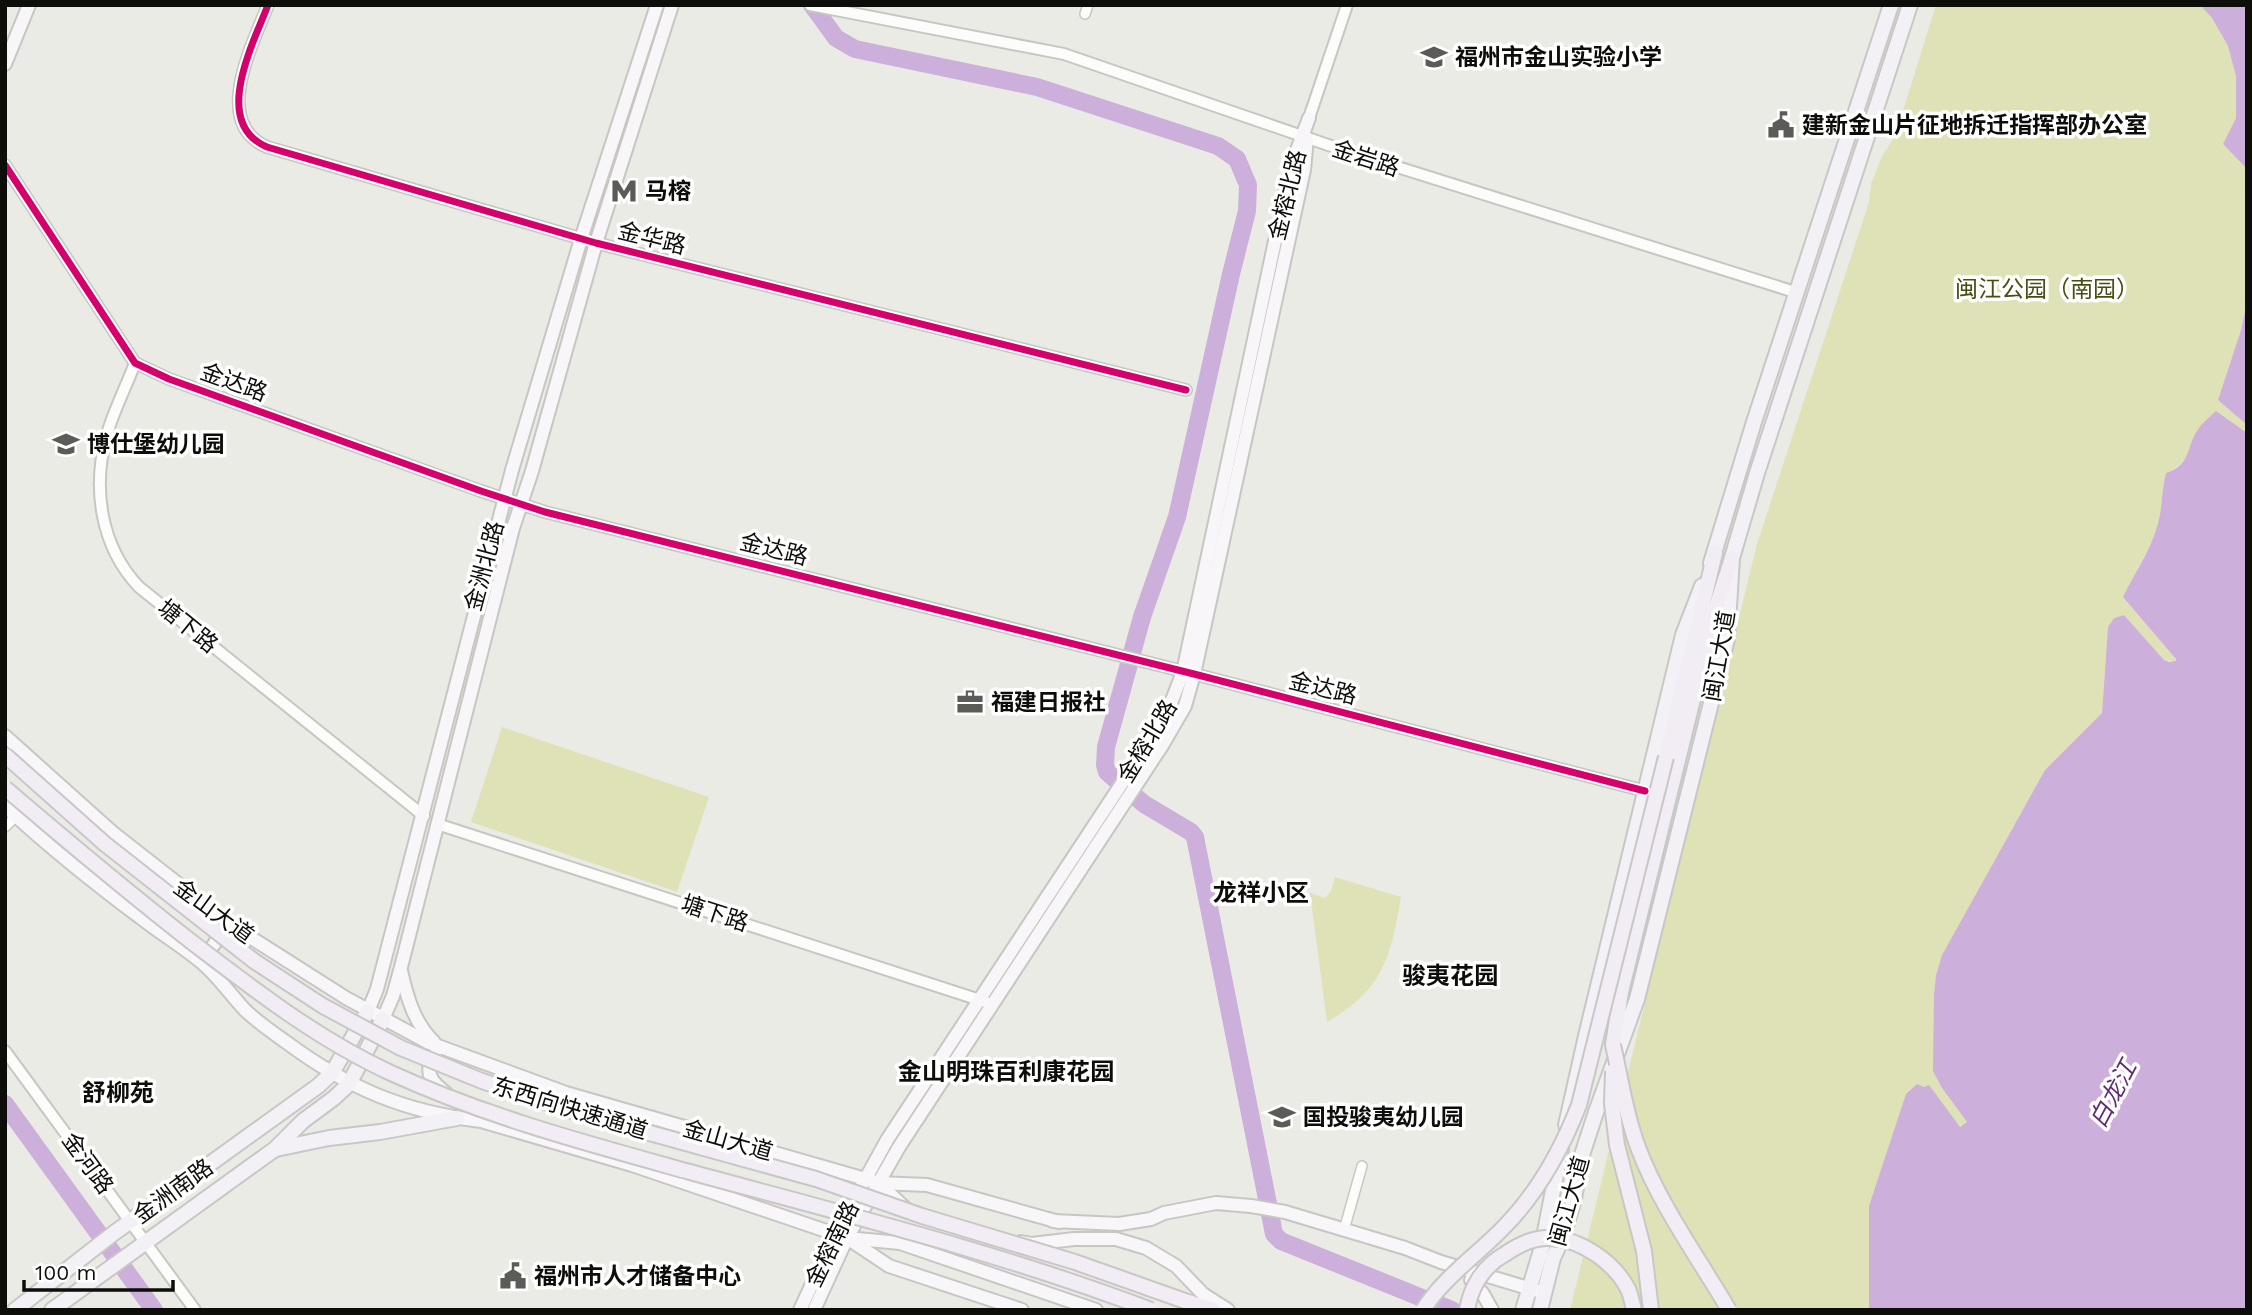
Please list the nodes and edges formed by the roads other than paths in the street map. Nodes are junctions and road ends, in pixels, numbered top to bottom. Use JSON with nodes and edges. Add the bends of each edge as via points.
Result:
{"nodes":[{"id":1,"x":29,"y":5,"type":"edge"},
{"id":2,"x":268,"y":5,"type":"edge"},
{"id":3,"x":657,"y":5,"type":"edge"},
{"id":4,"x":672,"y":5,"type":"edge"},
{"id":5,"x":810,"y":5,"type":"edge"},
{"id":6,"x":1347,"y":5,"type":"edge"},
{"id":7,"x":1891,"y":5,"type":"edge"},
{"id":8,"x":1910,"y":5,"type":"edge"},
{"id":9,"x":5,"y":64,"type":"edge"},
{"id":10,"x":1309,"y":118,"type":"joint"},
{"id":11,"x":1305,"y":138,"type":"junction"},
{"id":12,"x":5,"y":165,"type":"edge"},
{"id":13,"x":581,"y":239,"type":"junction"},
{"id":14,"x":596,"y":243,"type":"junction"},
{"id":15,"x":1797,"y":293,"type":"junction"},
{"id":16,"x":135,"y":363,"type":"junction"},
{"id":17,"x":1186,"y":390,"type":"dead end"},
{"id":18,"x":504,"y":499,"type":"junction"},
{"id":19,"x":521,"y":505,"type":"junction"},
{"id":20,"x":1715,"y":553,"type":"junction"},
{"id":21,"x":1732,"y":558,"type":"junction"},
{"id":22,"x":1189,"y":673,"type":"junction"},
{"id":23,"x":5,"y":736,"type":"edge"},
{"id":24,"x":5,"y":755,"type":"edge"},
{"id":25,"x":1672,"y":759,"type":"junction"},
{"id":26,"x":5,"y":788,"type":"edge"},
{"id":27,"x":1645,"y":791,"type":"junction"},
{"id":28,"x":5,"y":806,"type":"edge"},
{"id":29,"x":16,"y":816,"type":"junction"},
{"id":30,"x":424,"y":816,"type":"junction"},
{"id":31,"x":437,"y":824,"type":"junction"},
{"id":32,"x":5,"y":827,"type":"edge"},
{"id":33,"x":228,"y":923,"type":"junction"},
{"id":34,"x":202,"y":962,"type":"junction"},
{"id":35,"x":401,"y":967,"type":"junction"},
{"id":36,"x":985,"y":1002,"type":"junction"},
{"id":37,"x":368,"y":1011,"type":"junction"},
{"id":38,"x":383,"y":1019,"type":"junction"},
{"id":39,"x":1613,"y":1045,"type":"junction"},
{"id":40,"x":441,"y":1048,"type":"junction"},
{"id":41,"x":5,"y":1051,"type":"edge"},
{"id":42,"x":332,"y":1073,"type":"junction"},
{"id":43,"x":349,"y":1084,"type":"junction"},
{"id":44,"x":457,"y":1118,"type":"junction"},
{"id":45,"x":481,"y":1121,"type":"junction"},
{"id":46,"x":275,"y":1149,"type":"junction"},
{"id":47,"x":1362,"y":1166,"type":"dead end"},
{"id":48,"x":864,"y":1179,"type":"junction"},
{"id":49,"x":879,"y":1183,"type":"junction"},
{"id":50,"x":1053,"y":1221,"type":"junction"},
{"id":51,"x":130,"y":1222,"type":"junction"},
{"id":52,"x":1344,"y":1230,"type":"junction"},
{"id":53,"x":841,"y":1236,"type":"junction"},
{"id":54,"x":1116,"y":1239,"type":"junction"},
{"id":55,"x":145,"y":1242,"type":"junction"},
{"id":56,"x":1441,"y":1262,"type":"junction"},
{"id":57,"x":1530,"y":1289,"type":"junction"},
{"id":58,"x":1544,"y":1294,"type":"junction"},
{"id":59,"x":15,"y":1310,"type":"edge"},
{"id":60,"x":52,"y":1310,"type":"edge"},
{"id":61,"x":195,"y":1310,"type":"edge"},
{"id":62,"x":800,"y":1310,"type":"edge"},
{"id":63,"x":814,"y":1310,"type":"edge"},
{"id":64,"x":1022,"y":1310,"type":"edge"},
{"id":65,"x":1096,"y":1310,"type":"edge"},
{"id":66,"x":1151,"y":1310,"type":"edge"},
{"id":67,"x":1213,"y":1310,"type":"edge"},
{"id":68,"x":1228,"y":1310,"type":"edge"},
{"id":69,"x":1423,"y":1310,"type":"edge"},
{"id":70,"x":1467,"y":1310,"type":"edge"},
{"id":71,"x":1492,"y":1310,"type":"edge"},
{"id":72,"x":1523,"y":1310,"type":"edge"},
{"id":73,"x":1540,"y":1310,"type":"edge"},
{"id":74,"x":1634,"y":1310,"type":"edge"},
{"id":75,"x":1651,"y":1310,"type":"edge"},
{"id":76,"x":1729,"y":1310,"type":"edge"}],
"edges":[{"from":1,"to":9,"type":"main road"},
{"from":2,"to":13,"type":"street","name":"金华路","via":[[242,72],[239,96],[245,129],[257,143]]},
{"from":3,"to":13,"type":"main road","name":"金洲北路"},
{"from":4,"to":14,"type":"main road","name":"金洲北路"},
{"from":5,"to":11,"type":"street","name":"金岩路","via":[[1064,54]]},
{"from":6,"to":10,"type":"street","name":"金榕北路"},
{"from":7,"to":15,"type":"main road","name":"闽江大道"},
{"from":8,"to":21,"type":"main road","name":"闽江大道"},
{"from":10,"to":11,"type":"main road","name":"金榕北路"},
{"from":11,"to":15,"type":"street","name":"金岩路"},
{"from":11,"to":22,"type":"main road","name":"金榕北路","via":[[1304,170]]},
{"from":12,"to":16,"type":"street"},
{"from":13,"to":14,"type":"street","name":"金华路"},
{"from":13,"to":18,"type":"main road","name":"金洲北路"},
{"from":14,"to":17,"type":"street","name":"金华路"},
{"from":14,"to":19,"type":"main road","name":"金洲北路"},
{"from":15,"to":20,"type":"main road","name":"闽江大道"},
{"from":16,"to":18,"type":"street","name":"金达路"},
{"from":16,"to":30,"type":"street","name":"塘下路","via":[[108,432],[99,484],[105,527],[124,569],[139,587]]},
{"from":18,"to":19,"type":"street","name":"金达路"},
{"from":18,"to":30,"type":"main road","name":"金洲北路"},
{"from":19,"to":22,"type":"street","name":"金达路"},
{"from":19,"to":31,"type":"main road","name":"金洲北路"},
{"from":20,"to":25,"type":"highway"},
{"from":20,"to":27,"type":"main road","name":"闽江大道","via":[[1683,635]]},
{"from":21,"to":25,"type":"highway"},
{"from":21,"to":58,"type":"main road","name":"闽江大道","via":[[1727,639],[1637,999],[1581,1158],[1570,1212]]},
{"from":22,"to":27,"type":"street","name":"金达路"},
{"from":22,"to":36,"type":"main road","name":"金榕北路","via":[[1185,706]]},
{"from":23,"to":33,"type":"main road","name":"金山大道","via":[[112,832]]},
{"from":24,"to":67,"type":"highway","name":"东西向快速通道","bridge":true,"via":[[105,844],[254,961],[323,1006],[401,1048],[581,1114],[816,1179]]},
{"from":25,"to":39,"type":"highway"},
{"from":25,"to":69,"type":"highway","bridge":true,"via":[[1579,1105],[1564,1144],[1537,1189]]},
{"from":26,"to":66,"type":"highway","name":"东西向快速通道","bridge":true,"via":[[91,863],[240,979],[310,1029],[390,1073],[572,1140],[915,1234]]},
{"from":27,"to":57,"type":"main road","name":"闽江大道"},
{"from":28,"to":29,"type":"main road"},
{"from":29,"to":32,"type":"street"},
{"from":29,"to":34,"type":"main road","via":[[81,872]]},
{"from":30,"to":37,"type":"main road","name":"金洲北路"},
{"from":31,"to":35,"type":"main road","name":"金洲北路"},
{"from":31,"to":36,"type":"street","name":"塘下路"},
{"from":33,"to":34,"type":"main road"},
{"from":33,"to":37,"type":"main road","name":"金山大道"},
{"from":34,"to":42,"type":"main road","via":[[253,1017]]},
{"from":35,"to":38,"type":"main road","name":"金洲北路"},
{"from":35,"to":40,"type":"main road","via":[[414,1015]]},
{"from":36,"to":48,"type":"main road","name":"金榕北路"},
{"from":36,"to":49,"type":"main road","name":"金榕北路"},
{"from":37,"to":38,"type":"main road","name":"金山大道"},
{"from":37,"to":42,"type":"main road"},
{"from":38,"to":40,"type":"main road","name":"金山大道"},
{"from":38,"to":43,"type":"main road"},
{"from":39,"to":75,"type":"highway","bridge":true,"via":[[1617,1145],[1644,1251]]},
{"from":39,"to":76,"type":"highway","bridge":true,"via":[[1639,1152]]},
{"from":40,"to":45,"type":"main road","via":[[429,1063],[428,1074]]},
{"from":40,"to":48,"type":"main road","name":"金山大道","via":[[566,1093]]},
{"from":41,"to":51,"type":"street","name":"金河路"},
{"from":42,"to":43,"type":"main road"},
{"from":42,"to":51,"type":"main road","name":"金洲南路"},
{"from":43,"to":44,"type":"main road","via":[[391,1102]]},
{"from":43,"to":46,"type":"main road"},
{"from":44,"to":45,"type":"main road"},
{"from":44,"to":46,"type":"main road"},
{"from":45,"to":53,"type":"main road","via":[[632,1165]]},
{"from":46,"to":55,"type":"main road","name":"金洲南路"},
{"from":47,"to":52,"type":"street"},
{"from":48,"to":49,"type":"main road","name":"金山大道"},
{"from":48,"to":53,"type":"main road","name":"金榕南路"},
{"from":49,"to":50,"type":"main road","via":[[927,1185]]},
{"from":49,"to":53,"type":"main road","name":"金榕南路"},
{"from":49,"to":54,"type":"main road","name":"金山大道","via":[[914,1216],[985,1238],[1032,1244]]},
{"from":50,"to":52,"type":"main road","via":[[1119,1224],[1216,1203],[1285,1212]]},
{"from":50,"to":54,"type":"main road"},
{"from":51,"to":55,"type":"street","name":"金河路"},
{"from":51,"to":59,"type":"main road","name":"金洲南路"},
{"from":52,"to":56,"type":"main road"},
{"from":53,"to":62,"type":"main road","name":"金榕南路"},
{"from":53,"to":63,"type":"main road","name":"金榕南路"},
{"from":53,"to":64,"type":"main road","via":[[889,1266]]},
{"from":53,"to":65,"type":"main road","via":[[900,1242]]},
{"from":54,"to":68,"type":"main road","name":"金山大道","via":[[1146,1248],[1176,1266],[1203,1294]]},
{"from":55,"to":60,"type":"main road","name":"金洲南路"},
{"from":55,"to":61,"type":"street","name":"金河路"},
{"from":56,"to":57,"type":"main road"},
{"from":56,"to":71,"type":"main road","via":[[1475,1284]]},
{"from":57,"to":58,"type":"main road"},
{"from":57,"to":72,"type":"main road","name":"闽江大道"},
{"from":58,"to":73,"type":"main road","name":"闽江大道"},
{"from":70,"to":74,"type":"highway","bridge":true,"via":[[1477,1279],[1496,1259],[1522,1243],[1549,1238],[1581,1245],[1607,1262],[1628,1289]]}]}
